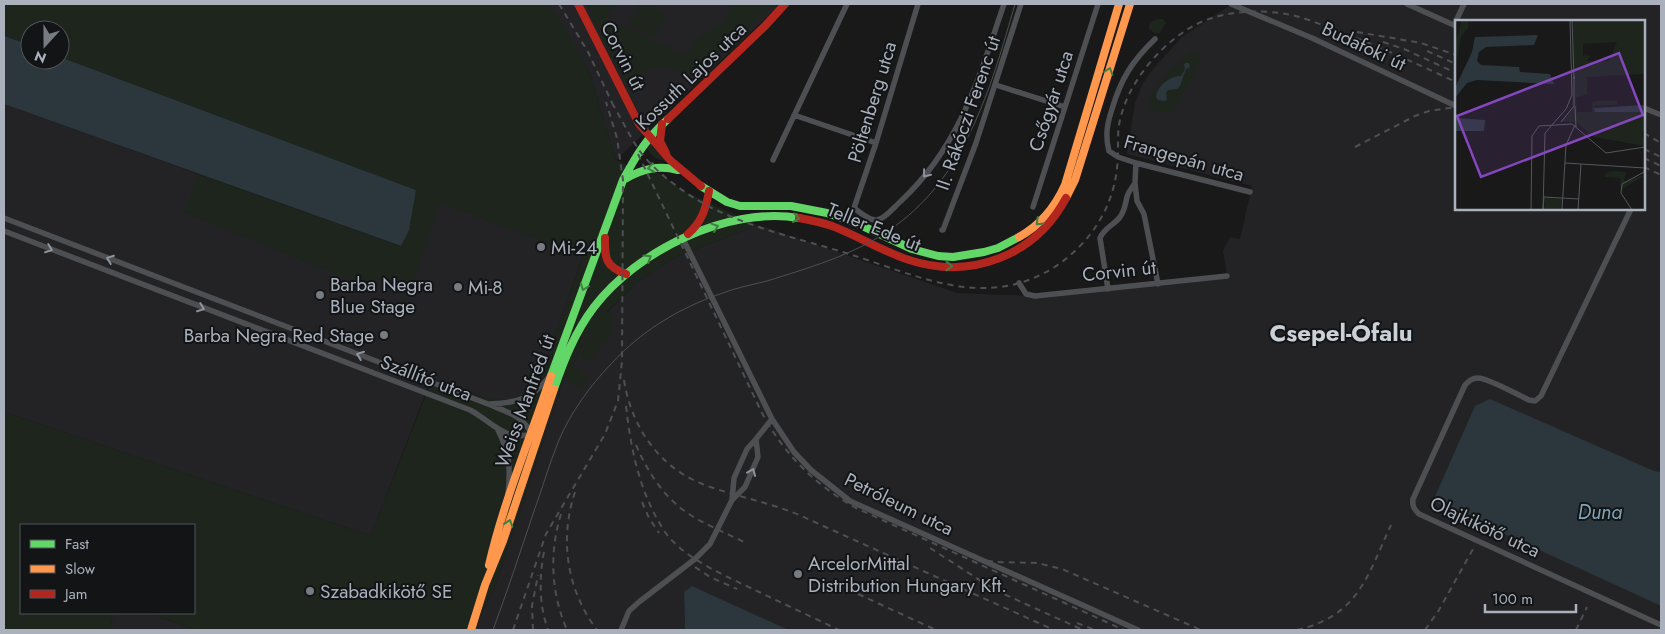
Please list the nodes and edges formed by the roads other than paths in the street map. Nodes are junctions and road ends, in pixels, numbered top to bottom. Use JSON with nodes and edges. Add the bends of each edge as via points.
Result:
{"nodes":[{"id":1,"x":578,"y":4,"type":"edge"},
{"id":2,"x":785,"y":4,"type":"edge"},
{"id":3,"x":847,"y":4,"type":"edge"},
{"id":4,"x":918,"y":4,"type":"edge"},
{"id":5,"x":1004,"y":4,"type":"edge"},
{"id":6,"x":1021,"y":4,"type":"edge"},
{"id":7,"x":1098,"y":4,"type":"edge"},
{"id":8,"x":1119,"y":4,"type":"edge"},
{"id":9,"x":1130,"y":4,"type":"edge"},
{"id":10,"x":1231,"y":4,"type":"edge"},
{"id":11,"x":1407,"y":4,"type":"edge"},
{"id":12,"x":1464,"y":4,"type":"edge"},
{"id":13,"x":1458,"y":20,"type":"edge"},
{"id":14,"x":1455,"y":24,"type":"edge"},
{"id":15,"x":1155,"y":39,"type":"dead end"},
{"id":16,"x":996,"y":85,"type":"junction"},
{"id":17,"x":1065,"y":106,"type":"junction"},
{"id":18,"x":1455,"y":106,"type":"edge"},
{"id":19,"x":1645,"y":108,"type":"edge"},
{"id":20,"x":794,"y":115,"type":"junction"},
{"id":21,"x":1661,"y":115,"type":"edge"},
{"id":22,"x":639,"y":124,"type":"junction"},
{"id":23,"x":662,"y":124,"type":"junction"},
{"id":24,"x":648,"y":138,"type":"junction"},
{"id":25,"x":876,"y":143,"type":"junction"},
{"id":26,"x":640,"y":150,"type":"junction"},
{"id":27,"x":773,"y":160,"type":"dead end"},
{"id":28,"x":670,"y":161,"type":"junction"},
{"id":29,"x":1136,"y":163,"type":"junction"},
{"id":30,"x":682,"y":171,"type":"junction"},
{"id":31,"x":623,"y":180,"type":"junction"},
{"id":32,"x":1136,"y":183,"type":"junction"},
{"id":33,"x":708,"y":191,"type":"junction"},
{"id":34,"x":1250,"y":192,"type":"dead end"},
{"id":35,"x":854,"y":208,"type":"joint"},
{"id":36,"x":1033,"y":208,"type":"dead end"},
{"id":37,"x":1631,"y":210,"type":"edge"},
{"id":38,"x":4,"y":218,"type":"edge"},
{"id":39,"x":20,"y":224,"type":"junction"},
{"id":40,"x":942,"y":230,"type":"dead end"},
{"id":41,"x":4,"y":231,"type":"edge"},
{"id":42,"x":606,"y":231,"type":"junction"},
{"id":43,"x":16,"y":236,"type":"junction"},
{"id":44,"x":683,"y":239,"type":"junction"},
{"id":45,"x":626,"y":274,"type":"junction"},
{"id":46,"x":1227,"y":276,"type":"dead end"},
{"id":47,"x":156,"y":277,"type":"junction"},
{"id":48,"x":1019,"y":283,"type":"dead end"},
{"id":49,"x":1158,"y":284,"type":"junction"},
{"id":50,"x":151,"y":289,"type":"junction"},
{"id":51,"x":1108,"y":289,"type":"junction"},
{"id":52,"x":260,"y":317,"type":"junction"},
{"id":53,"x":255,"y":328,"type":"junction"},
{"id":54,"x":346,"y":350,"type":"junction"},
{"id":55,"x":342,"y":362,"type":"junction"},
{"id":56,"x":550,"y":376,"type":"junction"},
{"id":57,"x":427,"y":381,"type":"junction"},
{"id":58,"x":423,"y":392,"type":"junction"},
{"id":59,"x":488,"y":404,"type":"junction"},
{"id":60,"x":772,"y":419,"type":"junction"},
{"id":61,"x":542,"y":425,"type":"junction"},
{"id":62,"x":496,"y":428,"type":"junction"},
{"id":63,"x":532,"y":434,"type":"junction"},
{"id":64,"x":756,"y":439,"type":"junction"},
{"id":65,"x":534,"y":452,"type":"junction"},
{"id":66,"x":507,"y":500,"type":"junction"},
{"id":67,"x":732,"y":500,"type":"junction"},
{"id":68,"x":485,"y":584,"type":"junction"},
{"id":69,"x":1661,"y":625,"type":"edge"},
{"id":70,"x":471,"y":630,"type":"edge"},
{"id":71,"x":621,"y":630,"type":"edge"},
{"id":72,"x":1138,"y":630,"type":"edge"}],
"edges":[{"from":1,"to":22,"type":"main road","name":"Corvin út"},
{"from":2,"to":23,"type":"main road","name":"Kossuth Lajos utca"},
{"from":3,"to":20,"type":"street"},
{"from":4,"to":25,"type":"street","name":"Pöltenberg utca"},
{"from":5,"to":35,"type":"street","name":"II. Rákóczi Ferenc út","one_way":true,"via":[[972,96],[935,162],[905,198],[879,220]]},
{"from":6,"to":16,"type":"street","name":"II. Rákóczi Ferenc út"},
{"from":7,"to":17,"type":"street","name":"Csőgyár utca"},
{"from":8,"to":33,"type":"main road","name":"Teller Ede út","one_way":true,"via":[[1066,183],[1057,200],[1036,225],[1017,239],[983,253],[924,254],[839,216],[805,208],[738,205]]},
{"from":44,"to":9,"type":"main road","name":"Teller Ede út","one_way":true,"via":[[739,219],[794,217],[846,232],[897,256],[926,265],[963,266],[1003,258],[1042,231],[1066,200]]},
{"from":10,"to":18,"type":"street","name":"Budafoki út"},
{"from":11,"to":14,"type":"street"},
{"from":12,"to":13,"type":"street"},
{"from":15,"to":29,"type":"street","name":"Frangepán utca","via":[[1133,63],[1119,88],[1106,133],[1109,151]]},
{"from":16,"to":17,"type":"street"},
{"from":16,"to":40,"type":"street","name":"II. Rákóczi Ferenc út"},
{"from":17,"to":36,"type":"street","name":"Csőgyár utca"},
{"from":19,"to":21,"type":"street"},
{"from":20,"to":25,"type":"street"},
{"from":20,"to":27,"type":"street"},
{"from":22,"to":23,"type":"main road","via":[[652,127]]},
{"from":22,"to":24,"type":"main road","name":"Corvin út"},
{"from":22,"to":26,"type":"main road","via":[[642,136]]},
{"from":23,"to":24,"type":"main road","name":"Kossuth Lajos utca"},
{"from":23,"to":28,"type":"main road","via":[[660,141]]},
{"from":24,"to":26,"type":"main road","name":"Kossuth Lajos utca"},
{"from":24,"to":28,"type":"main road","name":"Corvin út"},
{"from":25,"to":35,"type":"street","name":"Pöltenberg utca"},
{"from":26,"to":31,"type":"main road","name":"Weiss Manfréd út"},
{"from":28,"to":30,"type":"main road"},
{"from":29,"to":32,"type":"street"},
{"from":29,"to":34,"type":"street","name":"Frangepán utca"},
{"from":30,"to":31,"type":"main road","one_way":true,"via":[[662,166],[645,168]]},
{"from":30,"to":33,"type":"main road"},
{"from":31,"to":42,"type":"main road","name":"Weiss Manfréd út"},
{"from":32,"to":49,"type":"street","via":[[1137,201],[1144,214]]},
{"from":32,"to":51,"type":"street","via":[[1127,196],[1121,215],[1100,238]]},
{"from":33,"to":44,"type":"main road","via":[[707,205],[700,222]]},
{"from":37,"to":69,"type":"street","name":"Olajkikötő utca","via":[[1542,396],[1529,400],[1486,380],[1471,380],[1465,385],[1412,504],[1420,514]]},
{"from":38,"to":39,"type":"street","name":"Szállító utca"},
{"from":39,"to":43,"type":"street"},
{"from":47,"to":39,"type":"street","name":"Szállító utca","one_way":true},
{"from":41,"to":43,"type":"street","name":"Szállító utca"},
{"from":42,"to":45,"type":"main road","name":"Weiss Manfréd út","via":[[608,265]]},
{"from":42,"to":56,"type":"main road","name":"Weiss Manfréd út","one_way":true},
{"from":43,"to":50,"type":"street","name":"Szállító utca","one_way":true},
{"from":45,"to":44,"type":"main road","name":"Weiss Manfréd út","one_way":true},
{"from":44,"to":60,"type":"street","name":"Petróleum utca"},
{"from":45,"to":61,"type":"main road","name":"Weiss Manfréd út","via":[[598,302],[576,334],[565,356]]},
{"from":46,"to":49,"type":"street","name":"Corvin út"},
{"from":47,"to":50,"type":"street"},
{"from":47,"to":52,"type":"street","name":"Szállító utca"},
{"from":48,"to":51,"type":"street","name":"Corvin út","via":[[1026,294],[1035,296]]},
{"from":49,"to":51,"type":"street","name":"Corvin út"},
{"from":50,"to":53,"type":"street","name":"Szállító utca","one_way":true},
{"from":52,"to":53,"type":"street"},
{"from":52,"to":54,"type":"street","name":"Szállító utca"},
{"from":53,"to":55,"type":"street","name":"Szállító utca"},
{"from":54,"to":55,"type":"street"},
{"from":57,"to":54,"type":"street","name":"Szállító utca","one_way":true},
{"from":55,"to":58,"type":"street","name":"Szállító utca"},
{"from":56,"to":59,"type":"street","name":"Szállító utca","via":[[529,397]]},
{"from":56,"to":63,"type":"main road","name":"Weiss Manfréd út"},
{"from":57,"to":58,"type":"street"},
{"from":57,"to":59,"type":"street","name":"Szállító utca"},
{"from":58,"to":62,"type":"street","name":"Szállító utca","via":[[470,410]]},
{"from":59,"to":63,"type":"street","name":"Szállító utca","via":[[518,417]]},
{"from":60,"to":64,"type":"street"},
{"from":60,"to":72,"type":"street","name":"Petróleum utca","via":[[794,452],[811,470],[850,501]]},
{"from":61,"to":63,"type":"street"},
{"from":61,"to":65,"type":"main road","name":"Weiss Manfréd út"},
{"from":62,"to":63,"type":"street","name":"Szállító utca","via":[[508,435],[521,437]]},
{"from":62,"to":66,"type":"street","name":"Szállító utca","via":[[509,457]]},
{"from":63,"to":65,"type":"street"},
{"from":63,"to":66,"type":"main road","name":"Weiss Manfréd út"},
{"from":64,"to":67,"type":"street","via":[[747,448],[734,478]]},
{"from":67,"to":64,"type":"street","one_way":true,"via":[[745,487],[758,457]]},
{"from":68,"to":65,"type":"main road","name":"Weiss Manfréd út","one_way":true},
{"from":66,"to":68,"type":"main road","name":"Weiss Manfréd út","via":[[494,539]]},
{"from":67,"to":71,"type":"street","via":[[710,544],[639,602],[629,612]]},
{"from":68,"to":70,"type":"main road","name":"Weiss Manfréd út"}]}
